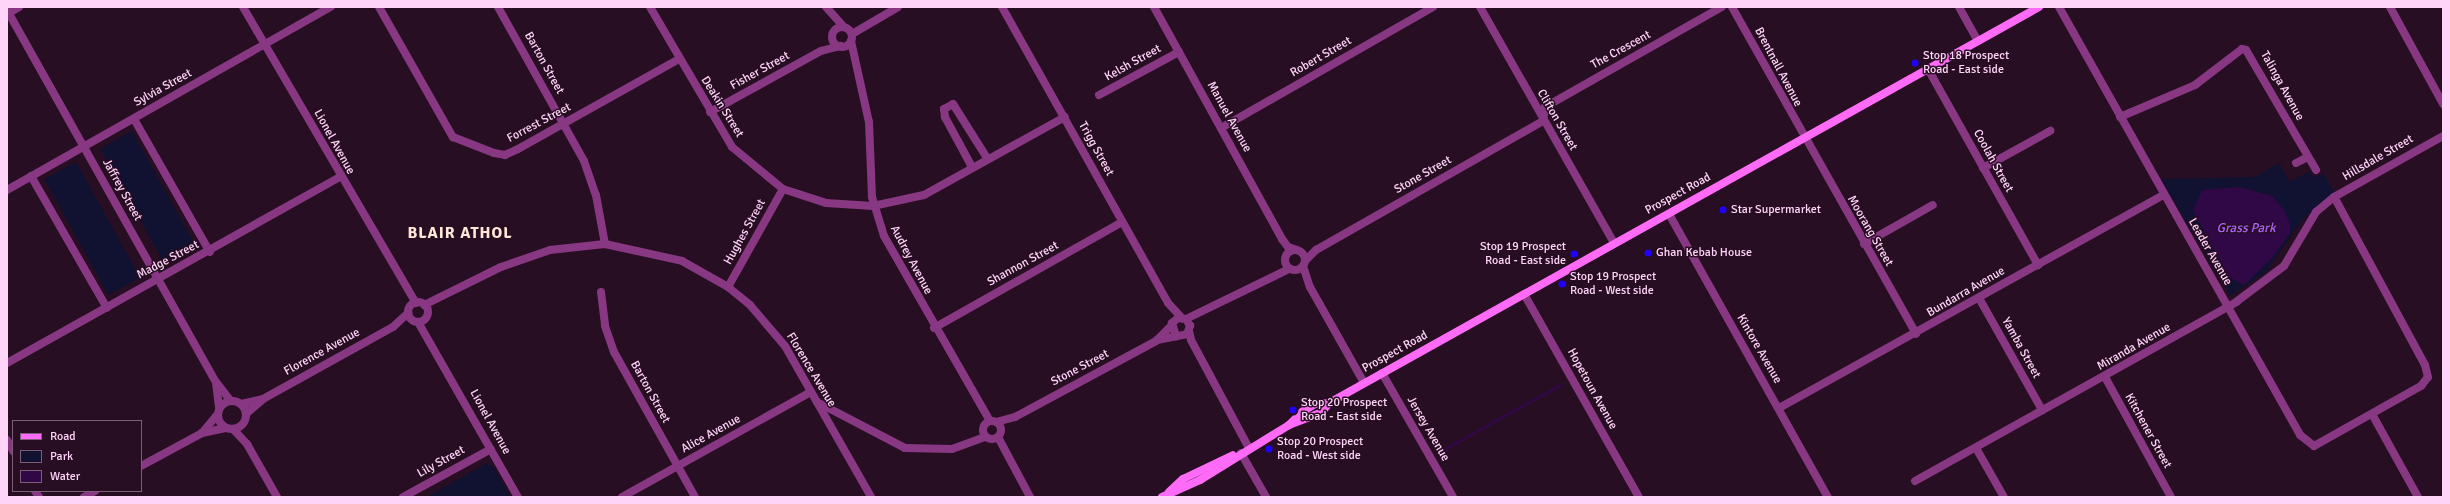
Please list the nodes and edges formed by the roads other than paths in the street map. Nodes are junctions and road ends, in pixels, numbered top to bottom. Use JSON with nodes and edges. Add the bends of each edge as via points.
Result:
{"nodes":[{"id":1,"x":19,"y":7,"type":"edge"},
{"id":2,"x":243,"y":7,"type":"edge"},
{"id":3,"x":331,"y":7,"type":"edge"},
{"id":4,"x":378,"y":7,"type":"edge"},
{"id":5,"x":498,"y":7,"type":"edge"},
{"id":6,"x":650,"y":7,"type":"edge"},
{"id":7,"x":898,"y":7,"type":"edge"},
{"id":8,"x":1002,"y":7,"type":"edge"},
{"id":9,"x":1154,"y":7,"type":"edge"},
{"id":10,"x":1433,"y":7,"type":"edge"},
{"id":11,"x":1480,"y":7,"type":"edge"},
{"id":12,"x":1722,"y":7,"type":"edge"},
{"id":13,"x":1732,"y":7,"type":"edge"},
{"id":14,"x":1959,"y":7,"type":"edge"},
{"id":15,"x":2039,"y":7,"type":"edge"},
{"id":16,"x":2059,"y":7,"type":"edge"},
{"id":17,"x":2390,"y":7,"type":"edge"},
{"id":18,"x":828,"y":10,"type":"edge"},
{"id":19,"x":7,"y":12,"type":"edge"},
{"id":20,"x":833,"y":34,"type":"junction"},
{"id":21,"x":846,"y":38,"type":"junction"},
{"id":22,"x":1978,"y":41,"type":"junction"},
{"id":23,"x":265,"y":45,"type":"junction"},
{"id":24,"x":821,"y":51,"type":"junction"},
{"id":25,"x":1179,"y":52,"type":"junction"},
{"id":26,"x":679,"y":59,"type":"junction"},
{"id":27,"x":1928,"y":69,"type":"junction"},
{"id":28,"x":1099,"y":96,"type":"dead end"},
{"id":29,"x":2443,"y":104,"type":"edge"},
{"id":30,"x":710,"y":112,"type":"junction"},
{"id":31,"x":1065,"y":117,"type":"junction"},
{"id":32,"x":2120,"y":117,"type":"junction"},
{"id":33,"x":134,"y":119,"type":"junction"},
{"id":34,"x":1543,"y":121,"type":"junction"},
{"id":35,"x":564,"y":124,"type":"junction"},
{"id":36,"x":1221,"y":128,"type":"junction"},
{"id":37,"x":2050,"y":131,"type":"dead end"},
{"id":38,"x":2443,"y":131,"type":"edge"},
{"id":39,"x":1804,"y":138,"type":"junction"},
{"id":40,"x":2439,"y":138,"type":"edge"},
{"id":41,"x":84,"y":147,"type":"junction"},
{"id":42,"x":2308,"y":157,"type":"junction"},
{"id":43,"x":987,"y":158,"type":"junction"},
{"id":44,"x":2296,"y":164,"type":"dead end"},
{"id":45,"x":972,"y":167,"type":"junction"},
{"id":46,"x":1983,"y":168,"type":"junction"},
{"id":47,"x":2316,"y":170,"type":"dead end"},
{"id":48,"x":31,"y":176,"type":"junction"},
{"id":49,"x":340,"y":177,"type":"junction"},
{"id":50,"x":783,"y":189,"type":"junction"},
{"id":51,"x":7,"y":190,"type":"edge"},
{"id":52,"x":2164,"y":195,"type":"junction"},
{"id":53,"x":2334,"y":197,"type":"junction"},
{"id":54,"x":1933,"y":205,"type":"dead end"},
{"id":55,"x":873,"y":206,"type":"junction"},
{"id":56,"x":1669,"y":214,"type":"junction"},
{"id":57,"x":1122,"y":222,"type":"junction"},
{"id":58,"x":1282,"y":239,"type":"junction"},
{"id":59,"x":1614,"y":243,"type":"junction"},
{"id":60,"x":605,"y":244,"type":"junction"},
{"id":61,"x":1864,"y":244,"type":"junction"},
{"id":62,"x":210,"y":252,"type":"junction"},
{"id":63,"x":1302,"y":257,"type":"junction"},
{"id":64,"x":1288,"y":264,"type":"junction"},
{"id":65,"x":2038,"y":265,"type":"junction"},
{"id":66,"x":157,"y":279,"type":"junction"},
{"id":67,"x":728,"y":287,"type":"junction"},
{"id":68,"x":1310,"y":287,"type":"junction"},
{"id":69,"x":601,"y":292,"type":"dead end"},
{"id":70,"x":1524,"y":294,"type":"junction"},
{"id":71,"x":1980,"y":298,"type":"junction"},
{"id":72,"x":1168,"y":303,"type":"junction"},
{"id":73,"x":2227,"y":306,"type":"junction"},
{"id":74,"x":107,"y":308,"type":"junction"},
{"id":75,"x":417,"y":313,"type":"junction"},
{"id":76,"x":1172,"y":324,"type":"junction"},
{"id":77,"x":1187,"y":324,"type":"junction"},
{"id":78,"x":934,"y":328,"type":"junction"},
{"id":79,"x":1916,"y":334,"type":"junction"},
{"id":80,"x":1178,"y":336,"type":"junction"},
{"id":81,"x":1156,"y":341,"type":"junction"},
{"id":82,"x":1196,"y":350,"type":"junction"},
{"id":83,"x":7,"y":363,"type":"edge"},
{"id":84,"x":1382,"y":373,"type":"junction"},
{"id":85,"x":2105,"y":377,"type":"junction"},
{"id":86,"x":216,"y":382,"type":"junction"},
{"id":87,"x":1364,"y":383,"type":"junction"},
{"id":88,"x":811,"y":392,"type":"junction"},
{"id":89,"x":263,"y":399,"type":"junction"},
{"id":90,"x":230,"y":400,"type":"junction"},
{"id":91,"x":817,"y":402,"type":"junction"},
{"id":92,"x":241,"y":404,"type":"junction"},
{"id":93,"x":1779,"y":408,"type":"junction"},
{"id":94,"x":2042,"y":410,"type":"junction"},
{"id":95,"x":218,"y":411,"type":"junction"},
{"id":96,"x":246,"y":414,"type":"junction"},
{"id":97,"x":2372,"y":414,"type":"junction"},
{"id":98,"x":243,"y":424,"type":"junction"},
{"id":99,"x":229,"y":428,"type":"junction"},
{"id":100,"x":991,"y":431,"type":"junction"},
{"id":101,"x":202,"y":433,"type":"junction"},
{"id":102,"x":7,"y":440,"type":"edge"},
{"id":103,"x":247,"y":444,"type":"junction"},
{"id":104,"x":491,"y":448,"type":"junction"},
{"id":105,"x":1249,"y":448,"type":"junction"},
{"id":106,"x":1976,"y":448,"type":"junction"},
{"id":107,"x":12,"y":450,"type":"edge"},
{"id":108,"x":1241,"y":452,"type":"junction"},
{"id":109,"x":142,"y":465,"type":"edge"},
{"id":110,"x":678,"y":466,"type":"junction"},
{"id":111,"x":1915,"y":481,"type":"dead end"},
{"id":112,"x":93,"y":492,"type":"edge"},
{"id":113,"x":1164,"y":496,"type":"edge"},
{"id":114,"x":84,"y":497,"type":"edge"},
{"id":115,"x":276,"y":497,"type":"edge"},
{"id":116,"x":404,"y":497,"type":"edge"},
{"id":117,"x":518,"y":497,"type":"edge"},
{"id":118,"x":622,"y":497,"type":"edge"},
{"id":119,"x":695,"y":497,"type":"edge"},
{"id":120,"x":871,"y":497,"type":"edge"},
{"id":121,"x":1030,"y":497,"type":"edge"},
{"id":122,"x":1266,"y":497,"type":"edge"},
{"id":123,"x":1453,"y":497,"type":"edge"},
{"id":124,"x":1639,"y":497,"type":"edge"},
{"id":125,"x":1828,"y":497,"type":"edge"},
{"id":126,"x":2004,"y":497,"type":"edge"},
{"id":127,"x":2171,"y":497,"type":"edge"},
{"id":128,"x":2418,"y":497,"type":"edge"}],
"edges":[{"from":1,"to":19,"type":"street"},
{"from":2,"to":23,"type":"street","name":"Lionel Avenue"},
{"from":3,"to":23,"type":"street","name":"Sylvia Street"},
{"from":4,"to":35,"type":"street","name":"Forrest Street","via":[[453,136],[505,155]]},
{"from":5,"to":35,"type":"street","name":"Barton Street"},
{"from":6,"to":26,"type":"street","name":"Deakin Street"},
{"from":7,"to":21,"type":"street","name":"Fisher Street"},
{"from":8,"to":31,"type":"street","name":"Trigg Street"},
{"from":9,"to":25,"type":"street","name":"Manuel Avenue"},
{"from":10,"to":36,"type":"street","name":"Robert Street"},
{"from":11,"to":34,"type":"street","name":"Clifton Street"},
{"from":12,"to":34,"type":"street","name":"The Crescent","via":[[1545,107]]},
{"from":13,"to":39,"type":"street","name":"Brentnall Avenue"},
{"from":14,"to":22,"type":"street"},
{"from":15,"to":22,"type":"main road","name":"Prospect Road"},
{"from":16,"to":32,"type":"street","name":"Leader Avenue"},
{"from":17,"to":29,"type":"street"},
{"from":18,"to":20,"type":"street"},
{"from":18,"to":21,"type":"street"},
{"from":19,"to":41,"type":"street","name":"Jaffrey Street"},
{"from":20,"to":21,"type":"street"},
{"from":20,"to":21,"type":"street"},
{"from":20,"to":24,"type":"street","name":"Fisher Street"},
{"from":21,"to":24,"type":"street","name":"Fisher Street"},
{"from":21,"to":55,"type":"street","name":"Audrey Avenue","via":[[856,61],[869,122]]},
{"from":22,"to":27,"type":"main road","name":"Prospect Road"},
{"from":23,"to":33,"type":"street","name":"Sylvia Street"},
{"from":23,"to":49,"type":"street","name":"Lionel Avenue"},
{"from":24,"to":30,"type":"street","name":"Fisher Street"},
{"from":25,"to":28,"type":"street","name":"Kelsh Street"},
{"from":25,"to":36,"type":"street","name":"Manuel Avenue"},
{"from":26,"to":30,"type":"street","name":"Deakin Street"},
{"from":26,"to":35,"type":"street","name":"Forrest Street"},
{"from":27,"to":39,"type":"main road","name":"Prospect Road"},
{"from":27,"to":46,"type":"street","name":"Coolah Street"},
{"from":30,"to":50,"type":"street","name":"Deakin Street","via":[[732,147]]},
{"from":31,"to":43,"type":"street","name":"Deakin Street"},
{"from":31,"to":57,"type":"street","name":"Trigg Street"},
{"from":32,"to":42,"type":"street","name":"Talinga Avenue","via":[[2195,85],[2242,49],[2250,54]]},
{"from":32,"to":52,"type":"street","name":"Leader Avenue"},
{"from":33,"to":41,"type":"street","name":"Sylvia Street"},
{"from":33,"to":62,"type":"street"},
{"from":34,"to":59,"type":"street","name":"Clifton Street"},
{"from":34,"to":63,"type":"street","name":"Stone Street"},
{"from":35,"to":60,"type":"street","name":"Barton Street","via":[[587,168]]},
{"from":36,"to":58,"type":"street","name":"Manuel Avenue"},
{"from":37,"to":46,"type":"street"},
{"from":38,"to":40,"type":"street","name":"Hillsdale Street"},
{"from":39,"to":56,"type":"main road","name":"Prospect Road"},
{"from":39,"to":61,"type":"street","name":"Moorang Street"},
{"from":40,"to":53,"type":"street","name":"Hillsdale Street"},
{"from":41,"to":48,"type":"street","name":"Sylvia Street"},
{"from":41,"to":66,"type":"street","name":"Jaffrey Street"},
{"from":42,"to":44,"type":"street"},
{"from":42,"to":47,"type":"street","name":"Talinga Avenue"},
{"from":43,"to":45,"type":"street","name":"Deakin Street"},
{"from":43,"to":45,"type":"street","via":[[960,111],[953,104],[944,109],[945,117]]},
{"from":45,"to":55,"type":"street","name":"Deakin Street","via":[[924,195]]},
{"from":46,"to":65,"type":"street","name":"Coolah Street"},
{"from":48,"to":51,"type":"street","name":"Sylvia Street"},
{"from":48,"to":74,"type":"street"},
{"from":49,"to":62,"type":"street","name":"Madge Street"},
{"from":49,"to":75,"type":"street","name":"Lionel Avenue"},
{"from":50,"to":55,"type":"street","name":"Deakin Street","via":[[826,203]]},
{"from":50,"to":67,"type":"street","name":"Hughes Street"},
{"from":52,"to":65,"type":"street","name":"Bundarra Avenue"},
{"from":52,"to":73,"type":"street","name":"Leader Avenue"},
{"from":53,"to":73,"type":"street","name":"Miranda Avenue","via":[[2316,212],[2284,266]]},
{"from":53,"to":97,"type":"street","name":"Leader Avenue","via":[[2428,371],[2421,386]]},
{"from":54,"to":61,"type":"street"},
{"from":55,"to":78,"type":"street","name":"Audrey Avenue","via":[[884,236]]},
{"from":56,"to":59,"type":"main road","name":"Prospect Road"},
{"from":56,"to":93,"type":"street","name":"Kintore Avenue"},
{"from":57,"to":72,"type":"street","name":"Trigg Street"},
{"from":57,"to":78,"type":"street","name":"Shannon Street"},
{"from":58,"to":63,"type":"street","name":"Manuel Avenue"},
{"from":58,"to":64,"type":"street","name":"Manuel Avenue"},
{"from":59,"to":70,"type":"main road","name":"Prospect Road"},
{"from":60,"to":67,"type":"street","name":"Florence Avenue","via":[[682,261]]},
{"from":60,"to":75,"type":"street","name":"Florence Avenue","via":[[550,250],[508,264]]},
{"from":61,"to":79,"type":"street","name":"Moorang Street"},
{"from":62,"to":66,"type":"street","name":"Madge Street"},
{"from":63,"to":64,"type":"street"},
{"from":63,"to":64,"type":"street"},
{"from":63,"to":68,"type":"street"},
{"from":64,"to":68,"type":"street"},
{"from":64,"to":77,"type":"street","via":[[1271,277]]},
{"from":65,"to":71,"type":"street","name":"Bundarra Avenue"},
{"from":66,"to":74,"type":"street","name":"Madge Street"},
{"from":66,"to":86,"type":"street","name":"Jaffrey Street"},
{"from":67,"to":88,"type":"street","name":"Florence Avenue","via":[[750,304],[785,346]]},
{"from":68,"to":87,"type":"street"},
{"from":69,"to":110,"type":"street","name":"Barton Street","via":[[605,326],[614,352]]},
{"from":70,"to":84,"type":"main road","name":"Prospect Road"},
{"from":70,"to":124,"type":"street","name":"Hopetoun Avenue"},
{"from":71,"to":79,"type":"street","name":"Bundarra Avenue"},
{"from":71,"to":94,"type":"street","name":"Yamba Street"},
{"from":72,"to":76,"type":"street","name":"Trigg Street"},
{"from":72,"to":77,"type":"street","name":"Trigg Street"},
{"from":73,"to":85,"type":"street","name":"Miranda Avenue"},
{"from":73,"to":97,"type":"street","name":"Leader Avenue","via":[[2300,435],[2309,444],[2319,444]]},
{"from":74,"to":83,"type":"street","name":"Madge Street"},
{"from":75,"to":89,"type":"street","name":"Florence Avenue"},
{"from":75,"to":104,"type":"street","name":"Lionel Avenue"},
{"from":76,"to":77,"type":"street"},
{"from":76,"to":80,"type":"street","name":"Trigg Street"},
{"from":76,"to":81,"type":"street","name":"Stone Street"},
{"from":77,"to":80,"type":"street","name":"Stone Street"},
{"from":77,"to":82,"type":"street","name":"Trigg Street"},
{"from":78,"to":100,"type":"street","name":"Audrey Avenue"},
{"from":79,"to":93,"type":"street","name":"Bundarra Avenue"},
{"from":80,"to":81,"type":"street","name":"Stone Street"},
{"from":80,"to":82,"type":"street","name":"Trigg Street"},
{"from":81,"to":100,"type":"street","name":"Stone Street"},
{"from":82,"to":105,"type":"street","name":"Trigg Street"},
{"from":84,"to":87,"type":"main road","name":"Prospect Road"},
{"from":84,"to":123,"type":"street","name":"Jersey Avenue"},
{"from":85,"to":94,"type":"street","name":"Miranda Avenue"},
{"from":85,"to":127,"type":"street","name":"Kitchener Street"},
{"from":86,"to":90,"type":"street","name":"Jaffrey Street"},
{"from":86,"to":95,"type":"street","name":"Jaffrey Street"},
{"from":87,"to":105,"type":"main road","name":"Prospect Road","via":[[1329,403],[1321,413],[1289,425]]},
{"from":88,"to":91,"type":"street","name":"Florence Avenue"},
{"from":88,"to":110,"type":"street","name":"Alice Avenue"},
{"from":89,"to":92,"type":"street","name":"Florence Avenue"},
{"from":89,"to":96,"type":"street","name":"Florence Avenue"},
{"from":90,"to":92,"type":"street"},
{"from":90,"to":95,"type":"street"},
{"from":91,"to":100,"type":"street","name":"Stone Street","via":[[905,448],[952,449]]},
{"from":91,"to":120,"type":"street","name":"Florence Avenue"},
{"from":92,"to":96,"type":"street"},
{"from":93,"to":125,"type":"street","name":"Kintore Avenue"},
{"from":94,"to":106,"type":"street","name":"Miranda Avenue"},
{"from":95,"to":99,"type":"street"},
{"from":95,"to":101,"type":"street"},
{"from":96,"to":98,"type":"street"},
{"from":97,"to":128,"type":"street"},
{"from":98,"to":99,"type":"street"},
{"from":98,"to":103,"type":"street"},
{"from":99,"to":101,"type":"street"},
{"from":99,"to":103,"type":"street"},
{"from":100,"to":121,"type":"street","name":"Audrey Avenue"},
{"from":101,"to":109,"type":"street"},
{"from":102,"to":107,"type":"street"},
{"from":103,"to":115,"type":"street"},
{"from":104,"to":116,"type":"street","name":"Lily Street"},
{"from":104,"to":117,"type":"street","name":"Lionel Avenue"},
{"from":105,"to":108,"type":"main road","name":"Prospect Road"},
{"from":106,"to":111,"type":"street","name":"Miranda Avenue"},
{"from":106,"to":126,"type":"street"},
{"from":108,"to":113,"type":"main road","name":"Prospect Road","via":[[1195,482]]},
{"from":108,"to":122,"type":"street"},
{"from":110,"to":118,"type":"street","name":"Alice Avenue"},
{"from":110,"to":119,"type":"street","name":"Barton Street"},
{"from":112,"to":114,"type":"street"}]}
